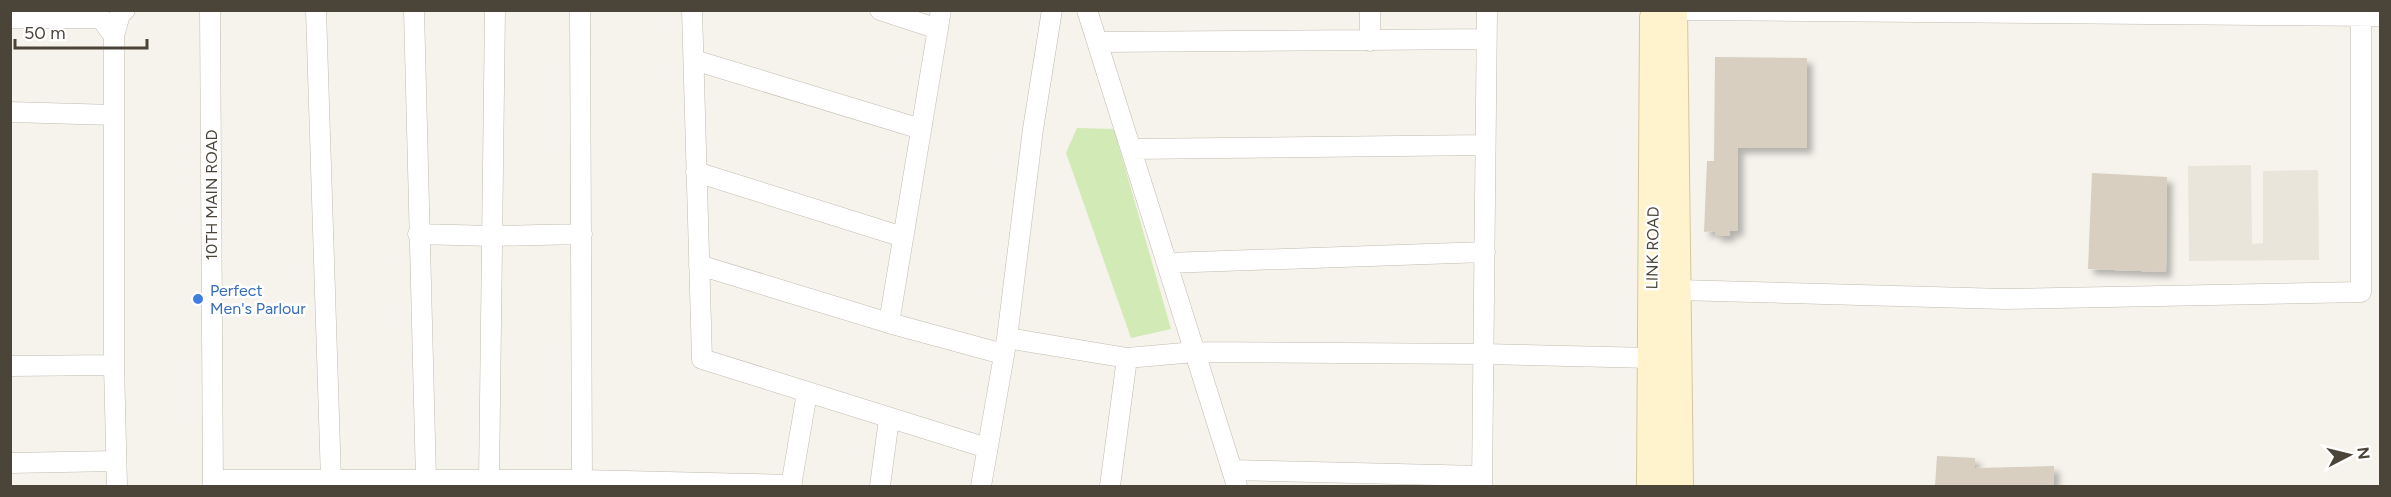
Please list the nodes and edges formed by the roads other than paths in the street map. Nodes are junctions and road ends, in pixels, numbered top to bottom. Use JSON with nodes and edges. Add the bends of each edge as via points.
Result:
{"nodes":[{"id":1,"x":124,"y":10,"type":"edge"},
{"id":2,"x":210,"y":10,"type":"edge"},
{"id":3,"x":316,"y":10,"type":"edge"},
{"id":4,"x":414,"y":10,"type":"edge"},
{"id":5,"x":495,"y":10,"type":"edge"},
{"id":6,"x":580,"y":10,"type":"edge"},
{"id":7,"x":692,"y":10,"type":"edge"},
{"id":8,"x":880,"y":10,"type":"edge"},
{"id":9,"x":1052,"y":10,"type":"edge"},
{"id":10,"x":1087,"y":10,"type":"edge"},
{"id":11,"x":1370,"y":10,"type":"edge"},
{"id":12,"x":1486,"y":10,"type":"edge"},
{"id":13,"x":1654,"y":10,"type":"edge"},
{"id":14,"x":1673,"y":10,"type":"edge"},
{"id":15,"x":1685,"y":10,"type":"edge"},
{"id":16,"x":97,"y":14,"type":"edge"},
{"id":17,"x":2371,"y":16,"type":"edge"},
{"id":18,"x":10,"y":18,"type":"edge"},
{"id":19,"x":939,"y":20,"type":"edge"},
{"id":20,"x":114,"y":36,"type":"junction"},
{"id":21,"x":1486,"y":39,"type":"junction"},
{"id":22,"x":1370,"y":41,"type":"junction"},
{"id":23,"x":1097,"y":42,"type":"junction"},
{"id":24,"x":694,"y":60,"type":"junction"},
{"id":25,"x":10,"y":112,"type":"edge"},
{"id":26,"x":114,"y":115,"type":"junction"},
{"id":27,"x":921,"y":129,"type":"junction"},
{"id":28,"x":1485,"y":145,"type":"junction"},
{"id":29,"x":1131,"y":148,"type":"junction"},
{"id":30,"x":696,"y":172,"type":"junction"},
{"id":31,"x":418,"y":234,"type":"junction"},
{"id":32,"x":582,"y":234,"type":"junction"},
{"id":33,"x":492,"y":236,"type":"junction"},
{"id":34,"x":903,"y":237,"type":"junction"},
{"id":35,"x":1485,"y":252,"type":"junction"},
{"id":36,"x":1167,"y":263,"type":"junction"},
{"id":37,"x":699,"y":265,"type":"junction"},
{"id":38,"x":1678,"y":290,"type":"junction"},
{"id":39,"x":889,"y":323,"type":"junction"},
{"id":40,"x":1005,"y":346,"type":"junction"},
{"id":41,"x":1195,"y":352,"type":"junction"},
{"id":42,"x":1484,"y":354,"type":"junction"},
{"id":43,"x":1127,"y":358,"type":"junction"},
{"id":44,"x":1652,"y":358,"type":"junction"},
{"id":45,"x":114,"y":365,"type":"junction"},
{"id":46,"x":10,"y":366,"type":"edge"},
{"id":47,"x":807,"y":393,"type":"junction"},
{"id":48,"x":889,"y":419,"type":"junction"},
{"id":49,"x":987,"y":448,"type":"junction"},
{"id":50,"x":116,"y":460,"type":"junction"},
{"id":51,"x":10,"y":463,"type":"edge"},
{"id":52,"x":1234,"y":478,"type":"edge"},
{"id":53,"x":331,"y":480,"type":"junction"},
{"id":54,"x":426,"y":480,"type":"junction"},
{"id":55,"x":489,"y":480,"type":"junction"},
{"id":56,"x":582,"y":480,"type":"junction"},
{"id":57,"x":1482,"y":481,"type":"edge"},
{"id":58,"x":213,"y":483,"type":"edge"},
{"id":59,"x":117,"y":486,"type":"edge"},
{"id":60,"x":792,"y":486,"type":"edge"},
{"id":61,"x":879,"y":486,"type":"edge"},
{"id":62,"x":981,"y":486,"type":"edge"},
{"id":63,"x":1110,"y":486,"type":"edge"},
{"id":64,"x":1651,"y":486,"type":"edge"},
{"id":65,"x":1680,"y":486,"type":"edge"}],
"edges":[{"from":1,"to":20,"type":"street"},
{"from":2,"to":58,"type":"street","name":"10TH MAIN ROAD"},
{"from":3,"to":53,"type":"street"},
{"from":4,"to":31,"type":"street"},
{"from":5,"to":33,"type":"street"},
{"from":6,"to":32,"type":"street"},
{"from":7,"to":24,"type":"street"},
{"from":8,"to":19,"type":"street"},
{"from":9,"to":40,"type":"street"},
{"from":10,"to":23,"type":"street"},
{"from":11,"to":22,"type":"street"},
{"from":12,"to":21,"type":"street"},
{"from":13,"to":44,"type":"main road","name":"LINK ROAD"},
{"from":14,"to":38,"type":"main road"},
{"from":15,"to":17,"type":"street"},
{"from":16,"to":18,"type":"street"},
{"from":16,"to":20,"type":"street"},
{"from":17,"to":38,"type":"street","via":[[2361,292],[2005,299]]},
{"from":19,"to":27,"type":"street"},
{"from":20,"to":26,"type":"street"},
{"from":21,"to":22,"type":"street"},
{"from":21,"to":28,"type":"street"},
{"from":22,"to":23,"type":"street"},
{"from":23,"to":29,"type":"street"},
{"from":24,"to":27,"type":"street"},
{"from":24,"to":30,"type":"street"},
{"from":25,"to":26,"type":"street"},
{"from":26,"to":45,"type":"street"},
{"from":27,"to":34,"type":"street"},
{"from":28,"to":29,"type":"street"},
{"from":28,"to":35,"type":"street"},
{"from":29,"to":36,"type":"street"},
{"from":30,"to":34,"type":"street"},
{"from":30,"to":37,"type":"street"},
{"from":31,"to":33,"type":"street"},
{"from":31,"to":54,"type":"street"},
{"from":32,"to":33,"type":"street"},
{"from":32,"to":56,"type":"street"},
{"from":33,"to":55,"type":"street"},
{"from":34,"to":39,"type":"street"},
{"from":35,"to":36,"type":"street"},
{"from":35,"to":42,"type":"street"},
{"from":36,"to":41,"type":"street"},
{"from":37,"to":39,"type":"street"},
{"from":37,"to":47,"type":"street","via":[[702,359]]},
{"from":38,"to":65,"type":"main road"},
{"from":39,"to":40,"type":"street"},
{"from":40,"to":43,"type":"street"},
{"from":40,"to":49,"type":"street"},
{"from":41,"to":42,"type":"street"},
{"from":41,"to":43,"type":"street"},
{"from":41,"to":52,"type":"street"},
{"from":42,"to":44,"type":"street"},
{"from":42,"to":57,"type":"street"},
{"from":43,"to":63,"type":"street"},
{"from":44,"to":64,"type":"main road","name":"LINK ROAD"},
{"from":45,"to":46,"type":"street"},
{"from":45,"to":50,"type":"street"},
{"from":47,"to":48,"type":"street"},
{"from":47,"to":60,"type":"street"},
{"from":48,"to":49,"type":"street"},
{"from":48,"to":61,"type":"street"},
{"from":49,"to":62,"type":"street"},
{"from":50,"to":51,"type":"street"},
{"from":50,"to":59,"type":"street"},
{"from":52,"to":57,"type":"street"},
{"from":53,"to":54,"type":"street"},
{"from":53,"to":58,"type":"street"},
{"from":54,"to":55,"type":"street"},
{"from":55,"to":56,"type":"street"},
{"from":56,"to":60,"type":"street"}]}
